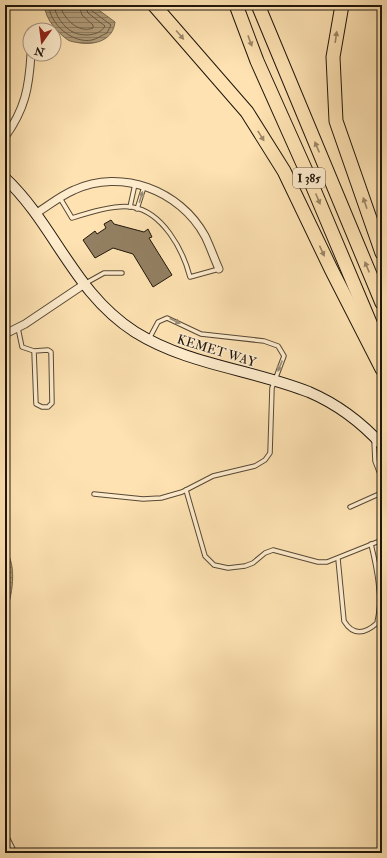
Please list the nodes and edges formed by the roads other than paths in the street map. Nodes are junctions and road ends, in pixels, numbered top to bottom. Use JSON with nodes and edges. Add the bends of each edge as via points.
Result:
{"nodes":[{"id":1,"x":154,"y":5,"type":"edge"},
{"id":2,"x":236,"y":5,"type":"edge"},
{"id":3,"x":258,"y":5,"type":"edge"},
{"id":4,"x":342,"y":5,"type":"edge"},
{"id":5,"x":30,"y":62,"type":"edge"},
{"id":6,"x":5,"y":137,"type":"edge"},
{"id":7,"x":5,"y":178,"type":"edge"},
{"id":8,"x":135,"y":184,"type":"junction"},
{"id":9,"x":144,"y":185,"type":"junction"},
{"id":10,"x":60,"y":198,"type":"junction"},
{"id":11,"x":130,"y":207,"type":"junction"},
{"id":12,"x":137,"y":209,"type":"junction"},
{"id":13,"x":36,"y":214,"type":"junction"},
{"id":14,"x":382,"y":253,"type":"edge"},
{"id":15,"x":219,"y":269,"type":"joint"},
{"id":16,"x":122,"y":273,"type":"dead end"},
{"id":17,"x":83,"y":285,"type":"junction"},
{"id":18,"x":382,"y":303,"type":"edge"},
{"id":19,"x":18,"y":328,"type":"junction"},
{"id":20,"x":5,"y":334,"type":"edge"},
{"id":21,"x":149,"y":340,"type":"junction"},
{"id":22,"x":34,"y":351,"type":"junction"},
{"id":23,"x":382,"y":351,"type":"edge"},
{"id":24,"x":382,"y":369,"type":"edge"},
{"id":25,"x":274,"y":380,"type":"junction"},
{"id":26,"x":374,"y":437,"type":"junction"},
{"id":27,"x":382,"y":445,"type":"edge"},
{"id":28,"x":186,"y":490,"type":"junction"},
{"id":29,"x":94,"y":494,"type":"dead end"},
{"id":30,"x":350,"y":507,"type":"dead end"},
{"id":31,"x":382,"y":540,"type":"edge"},
{"id":32,"x":371,"y":544,"type":"junction"},
{"id":33,"x":338,"y":559,"type":"junction"},
{"id":34,"x":5,"y":833,"type":"edge"},
{"id":35,"x":15,"y":853,"type":"edge"}],
"edges":[{"from":1,"to":24,"type":"highway","one_way":true,"via":[[247,112],[284,171],[330,269]]},
{"from":2,"to":23,"type":"highway","number":"I 385","one_way":true,"via":[[257,61]]},
{"from":18,"to":3,"type":"highway","number":"I 385","one_way":true},
{"from":14,"to":4,"type":"highway","one_way":true,"via":[[336,121],[333,57]]},
{"from":5,"to":6,"type":"street","via":[[24,102],[16,121]]},
{"from":7,"to":13,"type":"street","name":"KEMET WAY"},
{"from":8,"to":9,"type":"street"},
{"from":8,"to":10,"type":"street","via":[[104,182],[74,190]]},
{"from":8,"to":11,"type":"lane"},
{"from":12,"to":9,"type":"lane","one_way":true},
{"from":9,"to":15,"type":"street","via":[[159,191],[186,212],[204,235]]},
{"from":10,"to":11,"type":"lane","via":[[72,218],[93,211]]},
{"from":10,"to":13,"type":"street"},
{"from":11,"to":12,"type":"lane"},
{"from":12,"to":15,"type":"lane","via":[[157,221],[176,240],[185,257],[190,277]]},
{"from":13,"to":17,"type":"street","name":"KEMET WAY"},
{"from":16,"to":17,"type":"lane","via":[[104,273]]},
{"from":17,"to":19,"type":"street"},
{"from":17,"to":21,"type":"street","name":"KEMET WAY","via":[[106,310]]},
{"from":19,"to":20,"type":"street"},
{"from":19,"to":22,"type":"lane","via":[[22,347]]},
{"from":21,"to":25,"type":"street","name":"KEMET WAY","via":[[204,363]]},
{"from":21,"to":25,"type":"lane","one_way":true,"via":[[158,322],[167,318],[201,334],[264,341],[278,346],[284,356]]},
{"from":22,"to":22,"type":"lane","via":[[36,404],[48,407],[52,403],[51,352]]},
{"from":25,"to":26,"type":"street","name":"KEMET WAY","via":[[309,392],[328,402],[349,415]]},
{"from":25,"to":28,"type":"lane","via":[[270,453],[265,460],[255,466],[213,476]]},
{"from":26,"to":27,"type":"street","name":"KEMET WAY"},
{"from":26,"to":30,"type":"lane","via":[[375,462],[382,479],[382,487],[378,494]]},
{"from":28,"to":29,"type":"lane","via":[[161,498],[143,499]]},
{"from":28,"to":33,"type":"lane","via":[[205,556],[214,565],[228,568],[253,564],[265,553],[273,550],[318,562]]},
{"from":31,"to":32,"type":"lane"},
{"from":32,"to":33,"type":"lane"},
{"from":32,"to":33,"type":"lane","via":[[380,604],[377,623],[369,630],[357,632],[348,628],[344,621]]},
{"from":34,"to":35,"type":"lane"}]}
